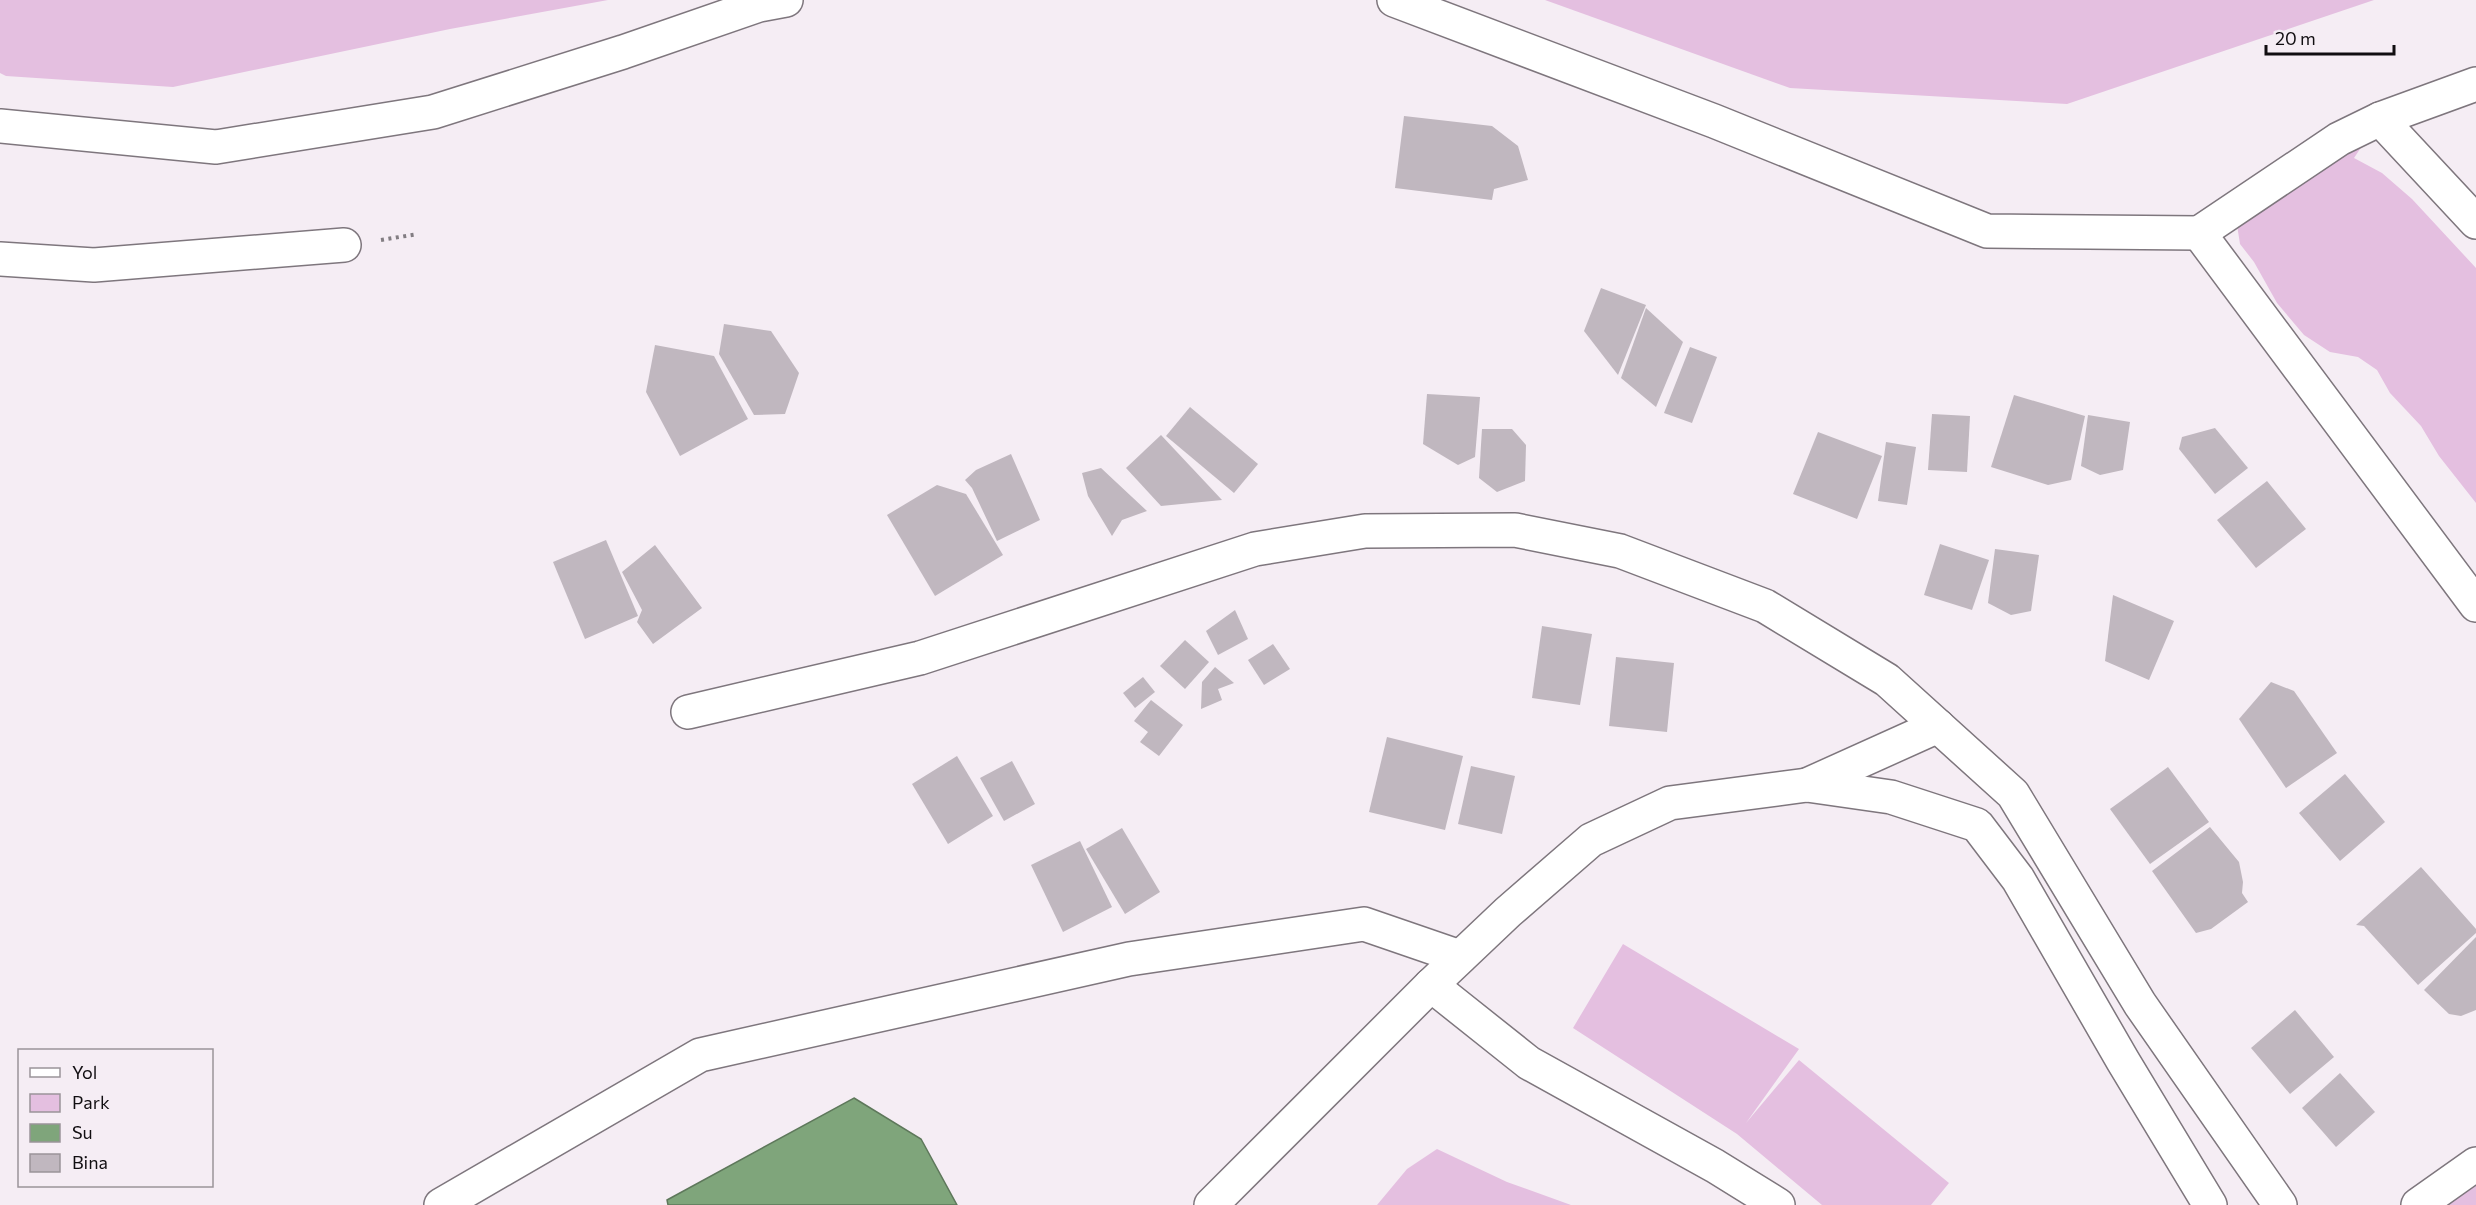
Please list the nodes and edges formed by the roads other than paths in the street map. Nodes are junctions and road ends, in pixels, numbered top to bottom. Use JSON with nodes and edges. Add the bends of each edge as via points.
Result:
{"nodes":[{"id":1,"x":786,"y":0,"type":"edge"},
{"id":2,"x":1394,"y":0,"type":"edge"},
{"id":3,"x":2476,"y":84,"type":"edge"},
{"id":4,"x":2380,"y":119,"type":"junction"},
{"id":5,"x":0,"y":126,"type":"edge"},
{"id":6,"x":2476,"y":222,"type":"edge"},
{"id":7,"x":2199,"y":232,"type":"junction"},
{"id":8,"x":344,"y":245,"type":"dead end"},
{"id":9,"x":0,"y":259,"type":"edge"},
{"id":10,"x":2476,"y":605,"type":"edge"},
{"id":11,"x":688,"y":712,"type":"dead end"},
{"id":12,"x":1938,"y":726,"type":"junction"},
{"id":13,"x":1807,"y":785,"type":"junction"},
{"id":14,"x":1460,"y":957,"type":"junction"},
{"id":15,"x":1431,"y":985,"type":"junction"},
{"id":16,"x":2476,"y":1164,"type":"edge"},
{"id":17,"x":441,"y":1205,"type":"edge"},
{"id":18,"x":1211,"y":1205,"type":"edge"},
{"id":19,"x":1778,"y":1205,"type":"edge"},
{"id":20,"x":2210,"y":1205,"type":"edge"},
{"id":21,"x":2280,"y":1205,"type":"edge"},
{"id":22,"x":2418,"y":1205,"type":"edge"}],
"edges":[{"from":1,"to":5,"type":"street","via":[[759,5],[433,112],[227,146]]},
{"from":2,"to":7,"type":"street","via":[[1714,121],[1986,231]]},
{"from":3,"to":4,"type":"street"},
{"from":4,"to":6,"type":"street"},
{"from":4,"to":7,"type":"street","via":[[2339,139]]},
{"from":7,"to":10,"type":"street"},
{"from":8,"to":9,"type":"street","via":[[94,265]]},
{"from":11,"to":12,"type":"street","via":[[920,658],[1255,549],[1365,531],[1515,530],[1620,551],[1765,606],[1887,680]]},
{"from":12,"to":13,"type":"street"},
{"from":12,"to":21,"type":"street","via":[[2013,794],[2139,1004]]},
{"from":13,"to":14,"type":"street","via":[[1670,803],[1591,840]]},
{"from":13,"to":20,"type":"street","via":[[1891,797],[1977,825],[2018,879]]},
{"from":14,"to":15,"type":"street"},
{"from":14,"to":17,"type":"street","via":[[1365,924],[1129,959],[700,1055]]},
{"from":15,"to":18,"type":"street"},
{"from":15,"to":19,"type":"street","via":[[1529,1063]]},
{"from":16,"to":22,"type":"street"}]}
